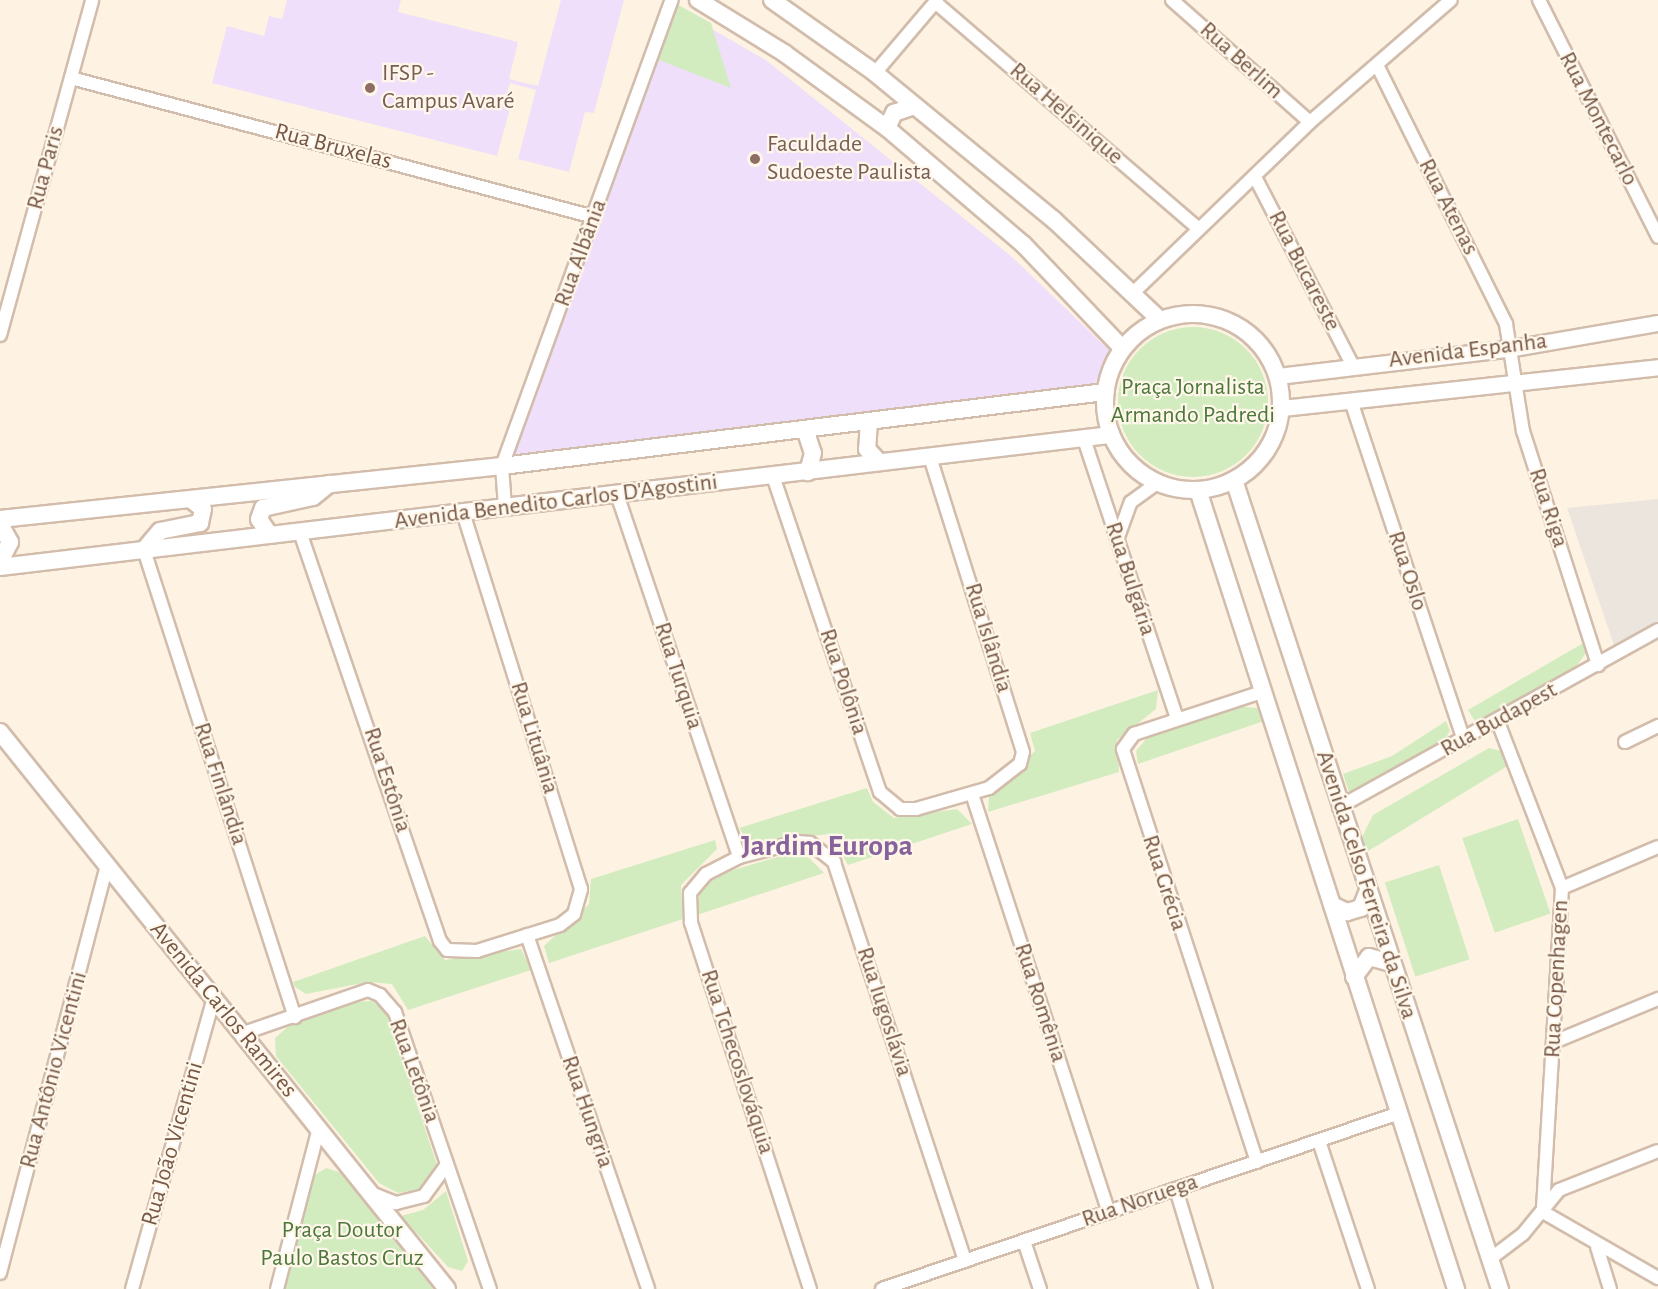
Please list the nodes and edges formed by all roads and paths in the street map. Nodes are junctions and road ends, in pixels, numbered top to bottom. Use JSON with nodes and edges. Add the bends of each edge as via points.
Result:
{"nodes":[{"id":1,"x":92,"y":0,"type":"edge"},
{"id":2,"x":672,"y":0,"type":"edge"},
{"id":3,"x":698,"y":0,"type":"edge"},
{"id":4,"x":772,"y":0,"type":"edge"},
{"id":5,"x":1172,"y":0,"type":"edge"},
{"id":6,"x":1431,"y":0,"type":"edge"},
{"id":7,"x":1451,"y":0,"type":"edge"},
{"id":8,"x":1539,"y":0,"type":"edge"},
{"id":9,"x":936,"y":1,"type":"edge"},
{"id":10,"x":1441,"y":9,"type":"junction"},
{"id":11,"x":1378,"y":67,"type":"junction"},
{"id":12,"x":875,"y":73,"type":"junction"},
{"id":13,"x":71,"y":78,"type":"junction"},
{"id":14,"x":914,"y":106,"type":"junction"},
{"id":15,"x":1311,"y":122,"type":"junction"},
{"id":16,"x":887,"y":128,"type":"junction"},
{"id":17,"x":1255,"y":177,"type":"junction"},
{"id":18,"x":594,"y":217,"type":"junction"},
{"id":19,"x":1197,"y":227,"type":"junction"},
{"id":20,"x":1658,"y":237,"type":"edge"},
{"id":21,"x":1132,"y":293,"type":"junction"},
{"id":22,"x":1160,"y":320,"type":"junction"},
{"id":23,"x":1658,"y":323,"type":"edge"},
{"id":24,"x":0,"y":335,"type":"edge"},
{"id":25,"x":1122,"y":348,"type":"junction"},
{"id":26,"x":1513,"y":348,"type":"junction"},
{"id":27,"x":1352,"y":364,"type":"junction"},
{"id":28,"x":1658,"y":367,"type":"edge"},
{"id":29,"x":1278,"y":376,"type":"junction"},
{"id":30,"x":1516,"y":382,"type":"junction"},
{"id":31,"x":1105,"y":392,"type":"junction"},
{"id":32,"x":1351,"y":401,"type":"junction"},
{"id":33,"x":1282,"y":408,"type":"junction"},
{"id":34,"x":869,"y":422,"type":"junction"},
{"id":35,"x":805,"y":429,"type":"junction"},
{"id":36,"x":1111,"y":435,"type":"junction"},
{"id":37,"x":1084,"y":439,"type":"junction"},
{"id":38,"x":930,"y":457,"type":"junction"},
{"id":39,"x":879,"y":462,"type":"junction"},
{"id":40,"x":502,"y":466,"type":"junction"},
{"id":41,"x":808,"y":472,"type":"junction"},
{"id":42,"x":773,"y":476,"type":"junction"},
{"id":43,"x":1234,"y":480,"type":"junction"},
{"id":44,"x":1157,"y":483,"type":"junction"},
{"id":45,"x":329,"y":484,"type":"junction"},
{"id":46,"x":1198,"y":490,"type":"junction"},
{"id":47,"x":617,"y":494,"type":"junction"},
{"id":48,"x":190,"y":499,"type":"junction"},
{"id":49,"x":505,"y":507,"type":"junction"},
{"id":50,"x":464,"y":512,"type":"junction"},
{"id":51,"x":0,"y":519,"type":"edge"},
{"id":52,"x":0,"y":524,"type":"edge"},
{"id":53,"x":300,"y":532,"type":"junction"},
{"id":54,"x":270,"y":536,"type":"junction"},
{"id":55,"x":1118,"y":541,"type":"junction"},
{"id":56,"x":144,"y":550,"type":"junction"},
{"id":57,"x":0,"y":562,"type":"edge"},
{"id":58,"x":0,"y":567,"type":"edge"},
{"id":59,"x":1658,"y":630,"type":"edge"},
{"id":60,"x":1598,"y":664,"type":"junction"},
{"id":61,"x":1262,"y":692,"type":"junction"},
{"id":62,"x":1177,"y":719,"type":"junction"},
{"id":63,"x":1498,"y":722,"type":"junction"},
{"id":64,"x":1658,"y":726,"type":"edge"},
{"id":65,"x":1,"y":737,"type":"edge"},
{"id":66,"x":1464,"y":740,"type":"junction"},
{"id":67,"x":1625,"y":742,"type":"dead end"},
{"id":68,"x":972,"y":794,"type":"junction"},
{"id":69,"x":1339,"y":807,"type":"junction"},
{"id":70,"x":1658,"y":847,"type":"edge"},
{"id":71,"x":739,"y":857,"type":"junction"},
{"id":72,"x":107,"y":866,"type":"junction"},
{"id":73,"x":1562,"y":888,"type":"junction"},
{"id":74,"x":1368,"y":891,"type":"junction"},
{"id":75,"x":1332,"y":905,"type":"junction"},
{"id":76,"x":527,"y":935,"type":"junction"},
{"id":77,"x":1392,"y":963,"type":"junction"},
{"id":78,"x":1354,"y":977,"type":"junction"},
{"id":79,"x":1658,"y":999,"type":"edge"},
{"id":80,"x":213,"y":1000,"type":"junction"},
{"id":81,"x":295,"y":1017,"type":"junction"},
{"id":82,"x":242,"y":1034,"type":"junction"},
{"id":83,"x":1554,"y":1042,"type":"junction"},
{"id":84,"x":1399,"y":1113,"type":"junction"},
{"id":85,"x":319,"y":1128,"type":"junction"},
{"id":86,"x":1318,"y":1141,"type":"junction"},
{"id":87,"x":1658,"y":1151,"type":"edge"},
{"id":88,"x":1257,"y":1162,"type":"junction"},
{"id":89,"x":447,"y":1164,"type":"junction"},
{"id":90,"x":1176,"y":1189,"type":"junction"},
{"id":91,"x":370,"y":1193,"type":"junction"},
{"id":92,"x":1109,"y":1212,"type":"junction"},
{"id":93,"x":1543,"y":1212,"type":"junction"},
{"id":94,"x":1024,"y":1241,"type":"junction"},
{"id":95,"x":1597,"y":1247,"type":"junction"},
{"id":96,"x":1490,"y":1259,"type":"junction"},
{"id":97,"x":965,"y":1261,"type":"junction"},
{"id":98,"x":0,"y":1273,"type":"edge"},
{"id":99,"x":1658,"y":1278,"type":"edge"},
{"id":100,"x":132,"y":1289,"type":"edge"},
{"id":101,"x":277,"y":1289,"type":"edge"},
{"id":102,"x":447,"y":1289,"type":"edge"},
{"id":103,"x":490,"y":1289,"type":"edge"},
{"id":104,"x":648,"y":1289,"type":"edge"},
{"id":105,"x":810,"y":1289,"type":"edge"},
{"id":106,"x":882,"y":1289,"type":"edge"},
{"id":107,"x":1040,"y":1289,"type":"edge"},
{"id":108,"x":1206,"y":1289,"type":"edge"},
{"id":109,"x":1368,"y":1289,"type":"edge"},
{"id":110,"x":1456,"y":1289,"type":"edge"},
{"id":111,"x":1500,"y":1289,"type":"edge"},
{"id":112,"x":1610,"y":1289,"type":"edge"}],
"edges":[{"from":1,"to":13,"type":"street","name":"Rua Paris"},
{"from":2,"to":18,"type":"street","name":"Rua Albânia"},
{"from":3,"to":16,"type":"main road","via":[[784,53]]},
{"from":4,"to":12,"type":"main road"},
{"from":5,"to":15,"type":"street","name":"Rua Berlim"},
{"from":6,"to":10,"type":"street"},
{"from":7,"to":10,"type":"street"},
{"from":8,"to":20,"type":"street","name":"Rua Montecarlo"},
{"from":9,"to":12,"type":"street"},
{"from":9,"to":19,"type":"street","name":"Rua Helsinique"},
{"from":10,"to":11,"type":"street"},
{"from":11,"to":15,"type":"street"},
{"from":11,"to":26,"type":"street","name":"Rua Atenas","via":[[1506,324]]},
{"from":12,"to":14,"type":"main road"},
{"from":13,"to":18,"type":"street","name":"Rua Bruxelas"},
{"from":13,"to":24,"type":"street","name":"Rua Paris"},
{"from":14,"to":16,"type":"main road","via":[[894,113]]},
{"from":14,"to":21,"type":"main road","via":[[1054,220]]},
{"from":15,"to":17,"type":"street"},
{"from":16,"to":25,"type":"main road","via":[[1023,244]]},
{"from":17,"to":19,"type":"street"},
{"from":17,"to":27,"type":"street","name":"Rua Bucareste"},
{"from":18,"to":40,"type":"street","name":"Rua Albânia"},
{"from":19,"to":21,"type":"street"},
{"from":21,"to":22,"type":"main road"},
{"from":22,"to":25,"type":"main road"},
{"from":22,"to":29,"type":"main road","via":[[1189,314],[1218,317],[1244,330],[1265,350]]},
{"from":23,"to":26,"type":"street","name":"Avenida Espanha"},
{"from":25,"to":31,"type":"main road"},
{"from":26,"to":27,"type":"street","name":"Avenida Espanha"},
{"from":26,"to":30,"type":"street","name":"Rua Riga"},
{"from":27,"to":29,"type":"street","name":"Avenida Espanha"},
{"from":28,"to":30,"type":"street","name":"Avenida Espanha"},
{"from":29,"to":33,"type":"main road"},
{"from":30,"to":32,"type":"street","name":"Avenida Espanha"},
{"from":30,"to":60,"type":"street","name":"Rua Riga","via":[[1523,431]]},
{"from":31,"to":34,"type":"main road","name":"Avenida Benedito Carlos D'Agostini"},
{"from":31,"to":36,"type":"main road"},
{"from":32,"to":33,"type":"street","name":"Avenida Espanha"},
{"from":32,"to":66,"type":"street","name":"Rua Oslo"},
{"from":33,"to":43,"type":"main road","via":[[1267,450]]},
{"from":34,"to":35,"type":"main road","name":"Avenida Benedito Carlos D'Agostini"},
{"from":34,"to":39,"type":"main road","via":[[867,449]]},
{"from":35,"to":40,"type":"main road","name":"Avenida Benedito Carlos D'Agostini"},
{"from":35,"to":41,"type":"main road","via":[[813,453]]},
{"from":36,"to":37,"type":"main road","name":"Avenida Benedito Carlos D'Agostini"},
{"from":36,"to":44,"type":"main road","via":[[1138,471]]},
{"from":37,"to":38,"type":"main road","name":"Avenida Benedito Carlos D'Agostini"},
{"from":37,"to":55,"type":"street","name":"Rua Bulgária"},
{"from":38,"to":39,"type":"main road","name":"Avenida Benedito Carlos D'Agostini"},
{"from":38,"to":68,"type":"street","name":"Rua Islândia","via":[[1023,752],[1012,772]]},
{"from":39,"to":41,"type":"main road","name":"Avenida Benedito Carlos D'Agostini"},
{"from":40,"to":45,"type":"main road","name":"Avenida Benedito Carlos D'Agostini"},
{"from":40,"to":49,"type":"street","name":"Rua Albânia"},
{"from":41,"to":42,"type":"main road","name":"Avenida Benedito Carlos D'Agostini"},
{"from":42,"to":47,"type":"main road","name":"Avenida Benedito Carlos D'Agostini"},
{"from":42,"to":68,"type":"street","name":"Rua Polônia","via":[[880,792],[900,809]]},
{"from":43,"to":46,"type":"main road"},
{"from":43,"to":69,"type":"main road","name":"Avenida Celso Ferreira da Silva"},
{"from":44,"to":46,"type":"main road"},
{"from":44,"to":55,"type":"street","via":[[1131,502]]},
{"from":45,"to":48,"type":"main road","name":"Avenida Benedito Carlos D'Agostini"},
{"from":45,"to":54,"type":"main road","via":[[313,498],[263,508],[259,519]]},
{"from":46,"to":61,"type":"main road","name":"Avenida Celso Ferreira da Silva"},
{"from":47,"to":49,"type":"main road","name":"Avenida Benedito Carlos D'Agostini"},
{"from":47,"to":71,"type":"street","name":"Rua Turquia"},
{"from":48,"to":51,"type":"main road","name":"Avenida Benedito Carlos D'Agostini"},
{"from":48,"to":56,"type":"main road","via":[[203,509],[200,524],[160,531]]},
{"from":49,"to":50,"type":"main road","name":"Avenida Benedito Carlos D'Agostini"},
{"from":50,"to":53,"type":"main road","name":"Avenida Benedito Carlos D'Agostini"},
{"from":50,"to":76,"type":"street","name":"Rua Lituânia","via":[[581,889],[574,914]]},
{"from":52,"to":57,"type":"main road","via":[[10,542]]},
{"from":53,"to":54,"type":"main road","name":"Avenida Benedito Carlos D'Agostini"},
{"from":53,"to":76,"type":"street","name":"Rua Estônia","via":[[440,941],[447,950],[477,951]]},
{"from":54,"to":56,"type":"main road","name":"Avenida Benedito Carlos D'Agostini"},
{"from":55,"to":62,"type":"street","name":"Rua Bulgária"},
{"from":56,"to":58,"type":"main road","name":"Avenida Benedito Carlos D'Agostini"},
{"from":56,"to":81,"type":"street","name":"Rua Finlândia"},
{"from":59,"to":60,"type":"street","name":"Rua Budapest"},
{"from":60,"to":63,"type":"street","name":"Rua Budapest"},
{"from":61,"to":62,"type":"street","name":"Rua Grécia"},
{"from":61,"to":75,"type":"main road","name":"Avenida Celso Ferreira da Silva"},
{"from":62,"to":88,"type":"street","name":"Rua Grécia","via":[[1134,734],[1123,749],[1125,765]]},
{"from":63,"to":66,"type":"street","name":"Rua Budapest"},
{"from":63,"to":73,"type":"street","name":"Rua Copenhagen"},
{"from":64,"to":67,"type":"street"},
{"from":65,"to":72,"type":"main road","name":"Avenida Carlos Ramires"},
{"from":66,"to":69,"type":"street","name":"Rua Budapest"},
{"from":68,"to":92,"type":"street","name":"Rua Romênia"},
{"from":69,"to":74,"type":"main road","name":"Avenida Celso Ferreira da Silva"},
{"from":70,"to":73,"type":"street"},
{"from":71,"to":97,"type":"street","name":"Rua Iugoslávia","via":[[798,842],[810,843],[834,862]]},
{"from":71,"to":105,"type":"street","name":"Rua Tchecoslováquia","via":[[706,874],[690,893],[691,922]]},
{"from":72,"to":80,"type":"main road","name":"Avenida Carlos Ramires"},
{"from":72,"to":98,"type":"street","name":"Rua Antônio Vicentini"},
{"from":73,"to":83,"type":"street","name":"Rua Copenhagen"},
{"from":74,"to":75,"type":"main road","via":[[1361,908],[1347,912]]},
{"from":74,"to":77,"type":"main road","name":"Avenida Celso Ferreira da Silva"},
{"from":75,"to":78,"type":"main road","name":"Avenida Celso Ferreira da Silva"},
{"from":76,"to":104,"type":"street","name":"Rua Hungria"},
{"from":77,"to":78,"type":"main road","via":[[1368,957]]},
{"from":77,"to":96,"type":"main road","name":"Avenida Celso Ferreira da Silva"},
{"from":78,"to":84,"type":"main road","name":"Avenida Celso Ferreira da Silva"},
{"from":79,"to":83,"type":"street"},
{"from":80,"to":82,"type":"main road","name":"Avenida Carlos Ramires"},
{"from":80,"to":100,"type":"street","name":"Rua João Vicentini"},
{"from":81,"to":82,"type":"street","name":"Rua Letônia"},
{"from":81,"to":89,"type":"street","name":"Rua Letônia","via":[[368,990],[380,995],[395,1012]]},
{"from":82,"to":85,"type":"main road","name":"Avenida Carlos Ramires"},
{"from":83,"to":93,"type":"street","name":"Rua Copenhagen"},
{"from":84,"to":86,"type":"street","name":"Rua Noruega"},
{"from":84,"to":110,"type":"main road","name":"Avenida Celso Ferreira da Silva"},
{"from":85,"to":91,"type":"main road","name":"Avenida Carlos Ramires"},
{"from":85,"to":101,"type":"street"},
{"from":86,"to":88,"type":"street","name":"Rua Noruega"},
{"from":86,"to":109,"type":"street"},
{"from":87,"to":93,"type":"street","via":[[1559,1190]]},
{"from":88,"to":90,"type":"street","name":"Rua Noruega"},
{"from":89,"to":91,"type":"street","via":[[424,1196],[396,1203]]},
{"from":89,"to":103,"type":"street","name":"Rua Letônia"},
{"from":90,"to":92,"type":"street","name":"Rua Noruega"},
{"from":90,"to":108,"type":"street"},
{"from":91,"to":102,"type":"main road","name":"Avenida Carlos Ramires"},
{"from":92,"to":94,"type":"street","name":"Rua Noruega"},
{"from":93,"to":95,"type":"street"},
{"from":93,"to":96,"type":"street"},
{"from":94,"to":97,"type":"street","name":"Rua Noruega"},
{"from":94,"to":107,"type":"street"},
{"from":95,"to":99,"type":"street"},
{"from":95,"to":112,"type":"street"},
{"from":96,"to":111,"type":"main road","name":"Avenida Celso Ferreira da Silva"},
{"from":97,"to":106,"type":"street","name":"Rua Noruega"}]}
